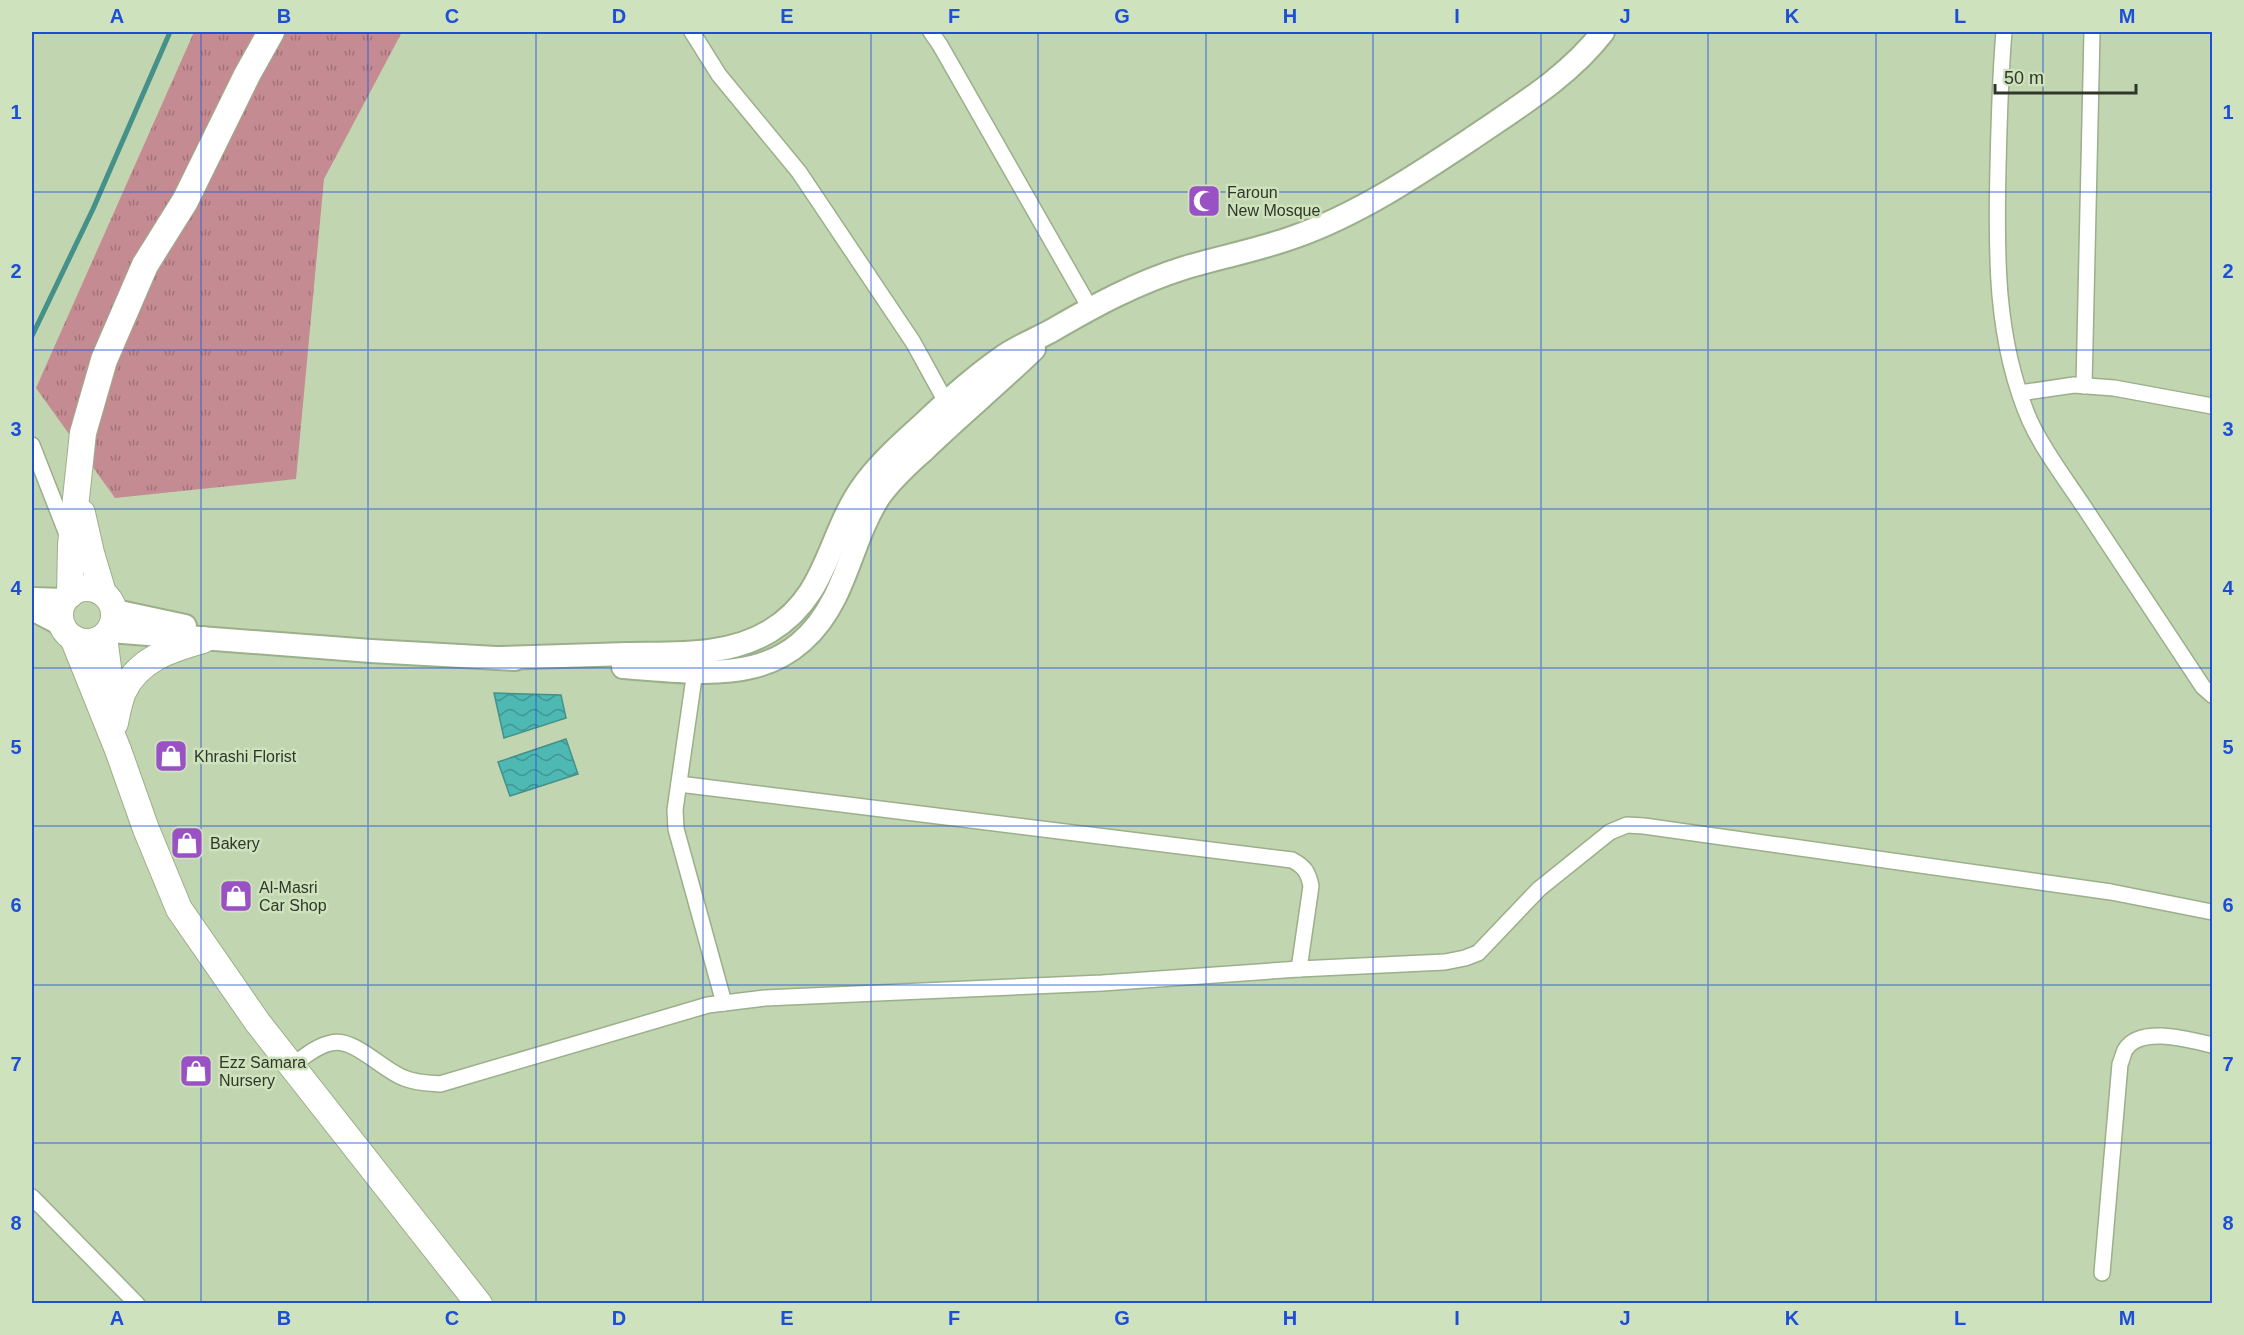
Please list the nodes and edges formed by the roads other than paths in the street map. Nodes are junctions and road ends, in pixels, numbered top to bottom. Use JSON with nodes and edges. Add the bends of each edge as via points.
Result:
{"nodes":[{"id":1,"x":271,"y":32,"type":"edge"},
{"id":2,"x":692,"y":32,"type":"edge"},
{"id":3,"x":931,"y":32,"type":"edge"},
{"id":4,"x":1603,"y":32,"type":"edge"},
{"id":5,"x":2004,"y":32,"type":"edge"},
{"id":6,"x":2092,"y":32,"type":"edge"},
{"id":7,"x":1090,"y":308,"type":"junction"},
{"id":8,"x":1052,"y":330,"type":"junction"},
{"id":9,"x":2084,"y":386,"type":"junction"},
{"id":10,"x":2020,"y":393,"type":"junction"},
{"id":11,"x":946,"y":402,"type":"junction"},
{"id":12,"x":2212,"y":406,"type":"edge"},
{"id":13,"x":32,"y":445,"type":"edge"},
{"id":14,"x":76,"y":487,"type":"junction"},
{"id":15,"x":71,"y":545,"type":"junction"},
{"id":16,"x":32,"y":599,"type":"edge"},
{"id":17,"x":32,"y":609,"type":"edge"},
{"id":18,"x":67,"y":614,"type":"junction"},
{"id":19,"x":108,"y":618,"type":"junction"},
{"id":20,"x":203,"y":640,"type":"junction"},
{"id":21,"x":260,"y":642,"type":"junction"},
{"id":22,"x":696,"y":662,"type":"junction"},
{"id":23,"x":2212,"y":695,"type":"edge"},
{"id":24,"x":115,"y":723,"type":"junction"},
{"id":25,"x":118,"y":750,"type":"junction"},
{"id":26,"x":679,"y":784,"type":"junction"},
{"id":27,"x":2212,"y":912,"type":"edge"},
{"id":28,"x":1299,"y":969,"type":"junction"},
{"id":29,"x":724,"y":1003,"type":"junction"},
{"id":30,"x":2212,"y":1045,"type":"edge"},
{"id":31,"x":291,"y":1066,"type":"junction"},
{"id":32,"x":32,"y":1197,"type":"edge"},
{"id":33,"x":2102,"y":1273,"type":"dead end"},
{"id":34,"x":137,"y":1304,"type":"edge"},
{"id":35,"x":479,"y":1304,"type":"edge"}],
"edges":[{"from":1,"to":14,"type":"main road","via":[[185,201],[145,265],[104,360],[83,433]]},
{"from":2,"to":11,"type":"street","via":[[719,75],[799,172],[913,342]]},
{"from":3,"to":7,"type":"street"},
{"from":4,"to":7,"type":"street","via":[[1576,62],[1541,91],[1364,206],[1280,242],[1155,278]]},
{"from":5,"to":10,"type":"street","via":[[2000,71],[1999,293],[2005,338]]},
{"from":6,"to":9,"type":"street"},
{"from":7,"to":8,"type":"street"},
{"from":8,"to":11,"type":"street","via":[[1006,354]]},
{"from":8,"to":22,"type":"street","via":[[901,471],[880,496],[867,517],[835,597],[806,640],[756,667],[730,672]]},
{"from":9,"to":10,"type":"street"},
{"from":9,"to":12,"type":"street"},
{"from":10,"to":23,"type":"street","via":[[2031,422],[2061,472]]},
{"from":11,"to":22,"type":"street","via":[[866,483],[838,531],[819,580],[790,618],[749,642],[710,651]]},
{"from":13,"to":15,"type":"street"},
{"from":14,"to":15,"type":"main road"},
{"from":14,"to":19,"type":"main road"},
{"from":15,"to":18,"type":"main road"},
{"from":16,"to":18,"type":"street"},
{"from":17,"to":18,"type":"street"},
{"from":18,"to":19,"type":"main road","via":[[81,642],[91,642]]},
{"from":18,"to":19,"type":"main road","via":[[82,588],[91,588]]},
{"from":18,"to":25,"type":"main road"},
{"from":19,"to":20,"type":"street"},
{"from":19,"to":21,"type":"street"},
{"from":19,"to":24,"type":"main road"},
{"from":20,"to":21,"type":"street"},
{"from":20,"to":24,"type":"main road","via":[[172,648],[143,666],[123,693]]},
{"from":21,"to":22,"type":"street","via":[[500,658]]},
{"from":22,"to":26,"type":"street"},
{"from":24,"to":25,"type":"main road"},
{"from":25,"to":31,"type":"main road","via":[[179,909]]},
{"from":26,"to":28,"type":"street","via":[[1292,860],[1309,874],[1311,886]]},
{"from":26,"to":29,"type":"street","via":[[676,828]]},
{"from":27,"to":28,"type":"street","via":[[2111,892],[1627,825],[1610,832],[1539,890],[1478,953],[1445,962]]},
{"from":28,"to":29,"type":"street"},
{"from":29,"to":31,"type":"street","via":[[440,1084],[402,1078],[351,1045],[339,1042],[319,1047]]},
{"from":30,"to":33,"type":"street","via":[[2173,1036],[2145,1037],[2125,1050],[2120,1064]]},
{"from":31,"to":35,"type":"main road"},
{"from":32,"to":34,"type":"street"}]}
